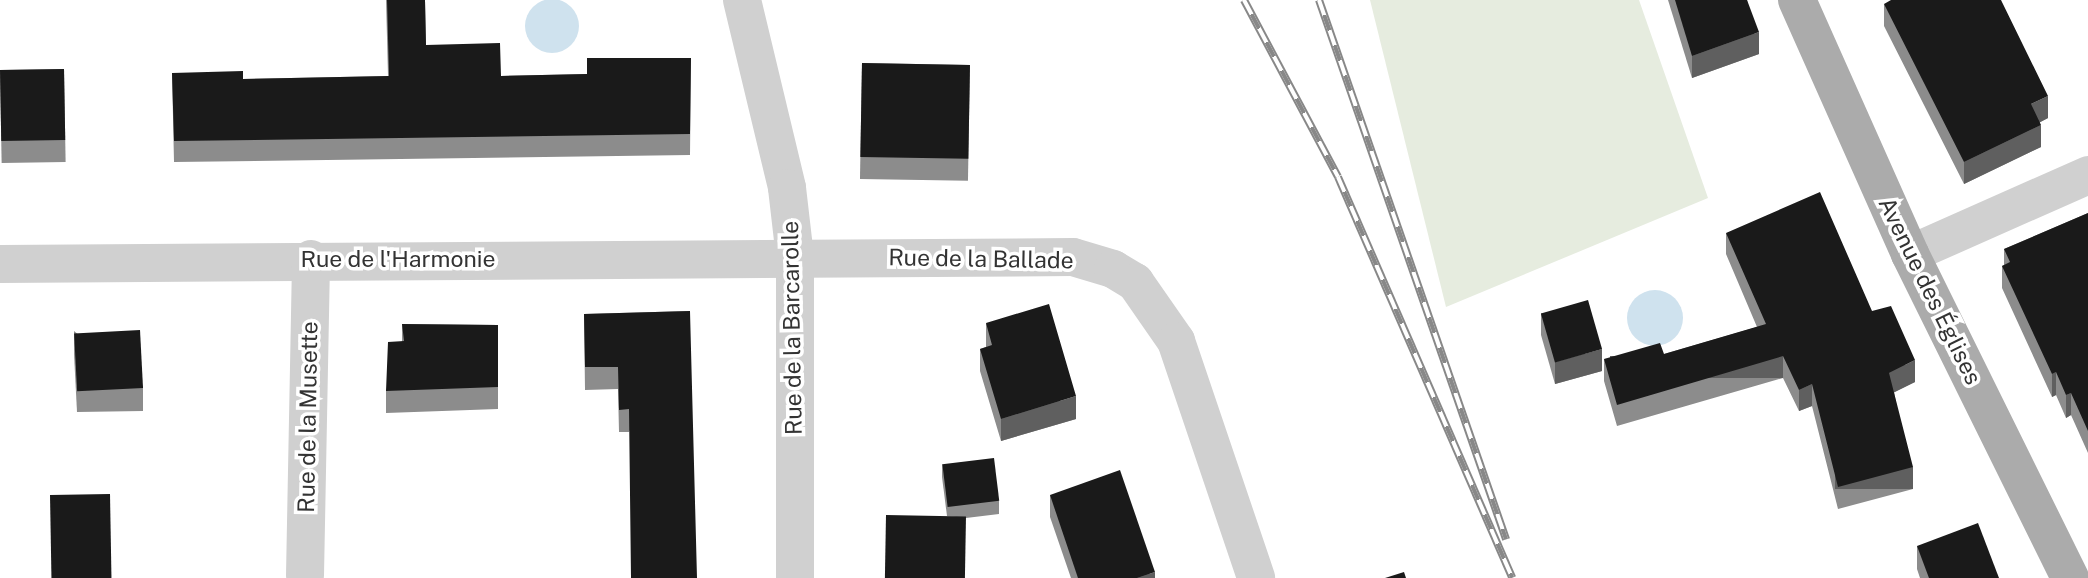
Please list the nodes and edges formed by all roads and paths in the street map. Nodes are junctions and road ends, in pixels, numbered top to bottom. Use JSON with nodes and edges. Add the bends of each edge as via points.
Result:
{"nodes":[{"id":1,"x":742,"y":0,"type":"edge"},
{"id":2,"x":1797,"y":0,"type":"edge"},
{"id":3,"x":2088,"y":175,"type":"edge"},
{"id":4,"x":1910,"y":254,"type":"junction"},
{"id":5,"x":795,"y":257,"type":"junction"},
{"id":6,"x":311,"y":259,"type":"junction"},
{"id":7,"x":0,"y":264,"type":"edge"},
{"id":8,"x":305,"y":575,"type":"dead end"},
{"id":9,"x":795,"y":578,"type":"edge"},
{"id":10,"x":1256,"y":578,"type":"edge"},
{"id":11,"x":2070,"y":578,"type":"edge"}],
"edges":[{"from":1,"to":5,"type":"street","name":"Rue de la Barcarolle","via":[[787,188]]},
{"from":2,"to":4,"type":"main road","name":"Avenue des Églises"},
{"from":3,"to":4,"type":"street"},
{"from":4,"to":11,"type":"main road","name":"Avenue des Églises"},
{"from":5,"to":6,"type":"street","name":"Rue de l'Harmonie"},
{"from":5,"to":9,"type":"street","name":"Rue de la Barcarolle"},
{"from":5,"to":10,"type":"street","name":"Rue de la Ballade","via":[[1073,257],[1113,269],[1135,282],[1176,341]]},
{"from":6,"to":7,"type":"street","name":"Rue de l'Harmonie"},
{"from":6,"to":8,"type":"street","name":"Rue de la Musette"}]}
